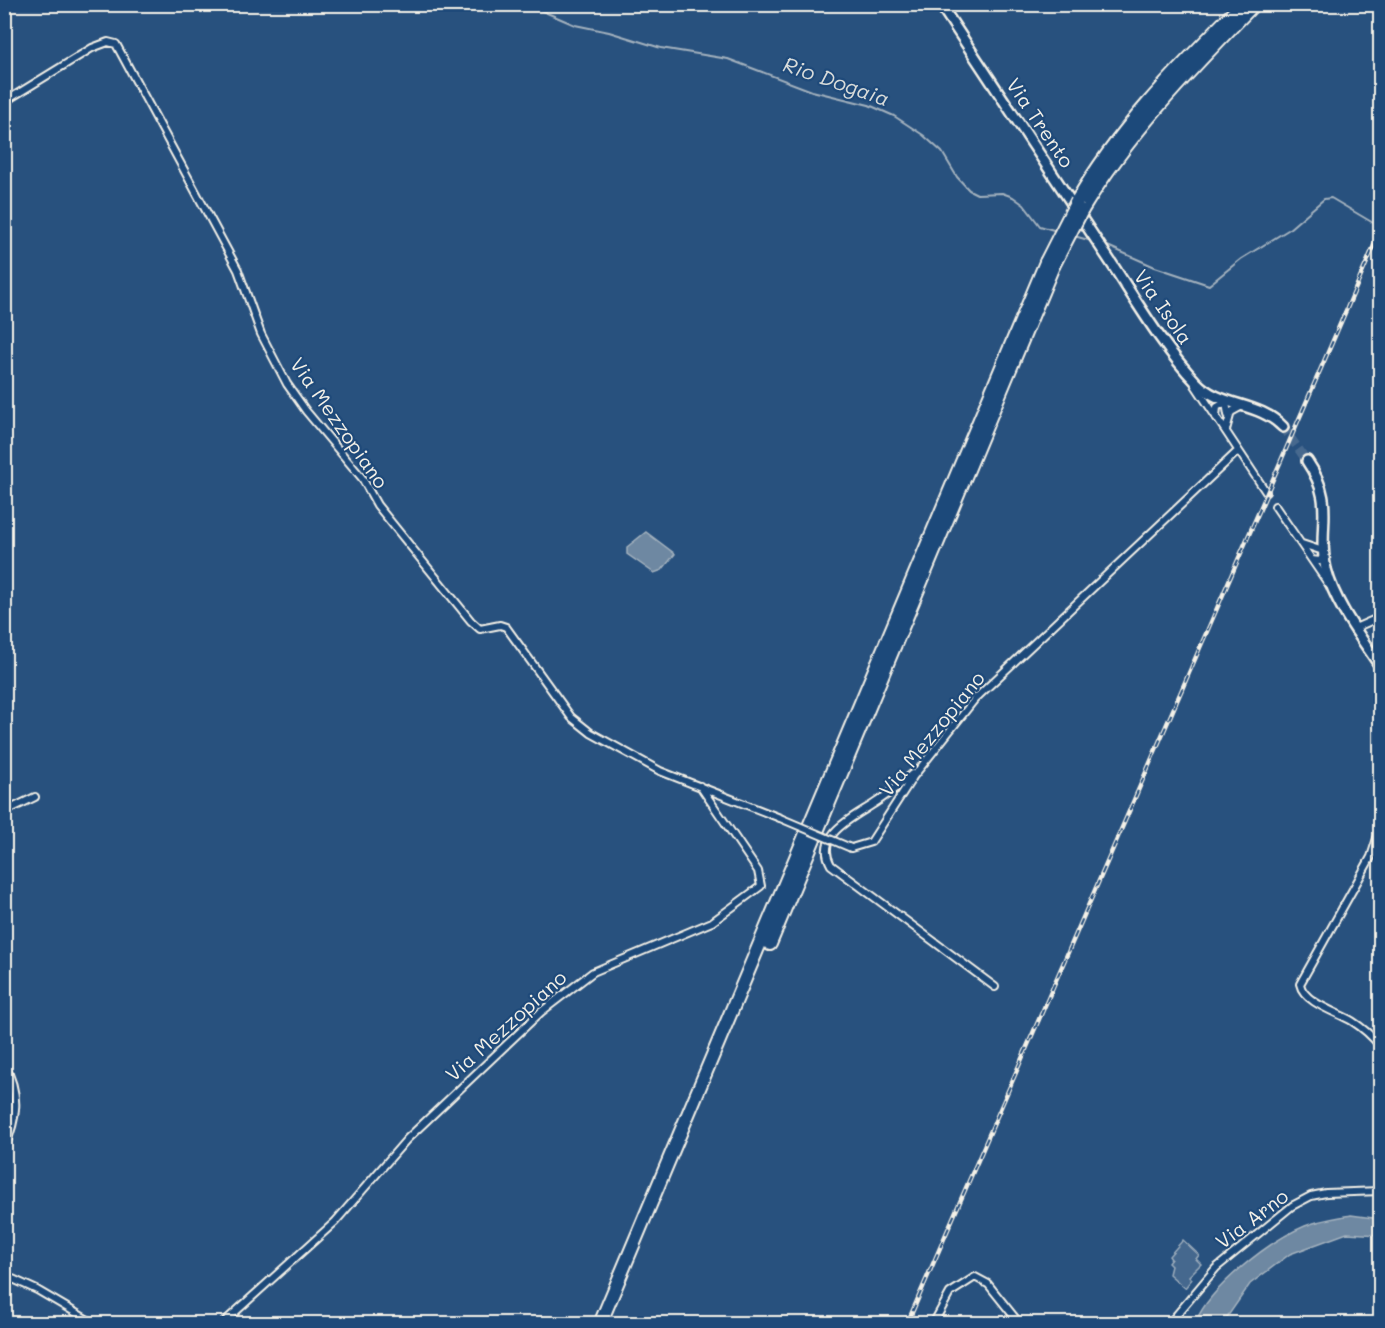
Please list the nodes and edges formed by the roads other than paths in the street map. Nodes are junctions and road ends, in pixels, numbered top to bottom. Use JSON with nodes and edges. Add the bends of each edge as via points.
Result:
{"nodes":[{"id":1,"x":940,"y":4,"type":"edge"},
{"id":2,"x":1242,"y":4,"type":"edge"},
{"id":3,"x":1254,"y":4,"type":"edge"},
{"id":4,"x":4,"y":102,"type":"edge"},
{"id":5,"x":1080,"y":205,"type":"junction"},
{"id":6,"x":1111,"y":262,"type":"joint"},
{"id":7,"x":1050,"y":264,"type":"junction"},
{"id":8,"x":1186,"y":371,"type":"junction"},
{"id":9,"x":1226,"y":402,"type":"junction"},
{"id":10,"x":1247,"y":406,"type":"junction"},
{"id":11,"x":1227,"y":418,"type":"junction"},
{"id":12,"x":1217,"y":419,"type":"junction"},
{"id":13,"x":1283,"y":427,"type":"tunnel mouth"},
{"id":14,"x":1227,"y":433,"type":"junction"},
{"id":15,"x":1238,"y":451,"type":"junction"},
{"id":16,"x":1307,"y":461,"type":"tunnel mouth"},
{"id":17,"x":1266,"y":492,"type":"dead end"},
{"id":18,"x":1275,"y":506,"type":"dead end"},
{"id":19,"x":1325,"y":529,"type":"junction"},
{"id":20,"x":1311,"y":552,"type":"junction"},
{"id":21,"x":1325,"y":555,"type":"junction"},
{"id":22,"x":1339,"y":601,"type":"junction"},
{"id":23,"x":1380,"y":617,"type":"edge"},
{"id":24,"x":1355,"y":628,"type":"junction"},
{"id":25,"x":1380,"y":666,"type":"edge"},
{"id":26,"x":923,"y":764,"type":"junction"},
{"id":27,"x":699,"y":786,"type":"junction"},
{"id":28,"x":35,"y":797,"type":"dead end"},
{"id":29,"x":4,"y":812,"type":"edge"},
{"id":30,"x":1380,"y":829,"type":"edge"},
{"id":31,"x":995,"y":987,"type":"dead end"},
{"id":32,"x":1380,"y":1046,"type":"edge"},
{"id":33,"x":4,"y":1064,"type":"edge"},
{"id":34,"x":4,"y":1149,"type":"edge"},
{"id":35,"x":1380,"y":1191,"type":"edge"},
{"id":36,"x":4,"y":1275,"type":"edge"},
{"id":37,"x":95,"y":1323,"type":"edge"},
{"id":38,"x":222,"y":1323,"type":"edge"},
{"id":39,"x":600,"y":1323,"type":"edge"},
{"id":40,"x":608,"y":1323,"type":"edge"},
{"id":41,"x":933,"y":1323,"type":"edge"},
{"id":42,"x":1020,"y":1323,"type":"edge"},
{"id":43,"x":1169,"y":1323,"type":"edge"}],
"edges":[{"from":1,"to":6,"type":"street","name":"Via Trento"},
{"from":2,"to":5,"type":"highway","via":[[1148,103],[1102,162]]},
{"from":3,"to":5,"type":"highway","via":[[1152,112]]},
{"from":4,"to":27,"type":"street","name":"Via Mezzopiano","via":[[92,48],[108,42],[116,44],[238,270],[261,334],[287,384],[363,478],[377,505],[477,627],[504,626],[513,633],[560,703],[581,726],[641,762]]},
{"from":5,"to":7,"type":"highway","bridge":true},
{"from":6,"to":8,"type":"street","name":"Via Isola"},
{"from":7,"to":39,"type":"highway"},
{"from":7,"to":40,"type":"highway"},
{"from":8,"to":9,"type":"street","name":"Via Isola","via":[[1209,394]]},
{"from":8,"to":12,"type":"street","name":"Via Isola"},
{"from":9,"to":10,"type":"street","name":"Via Isola"},
{"from":9,"to":11,"type":"street","name":"Via Isola"},
{"from":9,"to":12,"type":"street","via":[[1217,407]]},
{"from":10,"to":11,"type":"street","via":[[1234,409]]},
{"from":10,"to":13,"type":"street","name":"Via Isola","via":[[1268,414]]},
{"from":11,"to":12,"type":"street"},
{"from":11,"to":14,"type":"street","name":"Via Isola"},
{"from":12,"to":14,"type":"street","name":"Via Isola"},
{"from":14,"to":15,"type":"street","name":"Via Isola"},
{"from":15,"to":17,"type":"street","name":"Via Isola"},
{"from":15,"to":26,"type":"street","name":"Via Mezzopiano","via":[[975,699]]},
{"from":16,"to":19,"type":"street","via":[[1322,488]]},
{"from":18,"to":20,"type":"street"},
{"from":19,"to":20,"type":"street"},
{"from":19,"to":21,"type":"street"},
{"from":20,"to":21,"type":"street"},
{"from":20,"to":21,"type":"street","via":[[1317,562]]},
{"from":20,"to":22,"type":"street"},
{"from":21,"to":22,"type":"street"},
{"from":22,"to":24,"type":"street"},
{"from":23,"to":24,"type":"street"},
{"from":24,"to":25,"type":"street"},
{"from":26,"to":27,"type":"street","name":"Via Mezzopiano","bridge":true,"via":[[871,842],[851,848]]},
{"from":26,"to":31,"type":"street","via":[[892,792],[831,835],[826,856],[831,865]]},
{"from":27,"to":38,"type":"street","name":"Via Mezzopiano","via":[[758,871],[761,886],[712,922],[593,972],[541,1012],[407,1139],[335,1222]]},
{"from":28,"to":29,"type":"street"},
{"from":30,"to":32,"type":"street","via":[[1371,857],[1300,984],[1308,997],[1352,1021]]},
{"from":33,"to":34,"type":"street","via":[[13,1081],[17,1111]]},
{"from":35,"to":43,"type":"street","name":"Via Arno","via":[[1326,1193],[1292,1206],[1216,1268]]},
{"from":36,"to":37,"type":"street"},
{"from":41,"to":42,"type":"street","via":[[950,1293],[975,1277],[988,1284]]}]}
